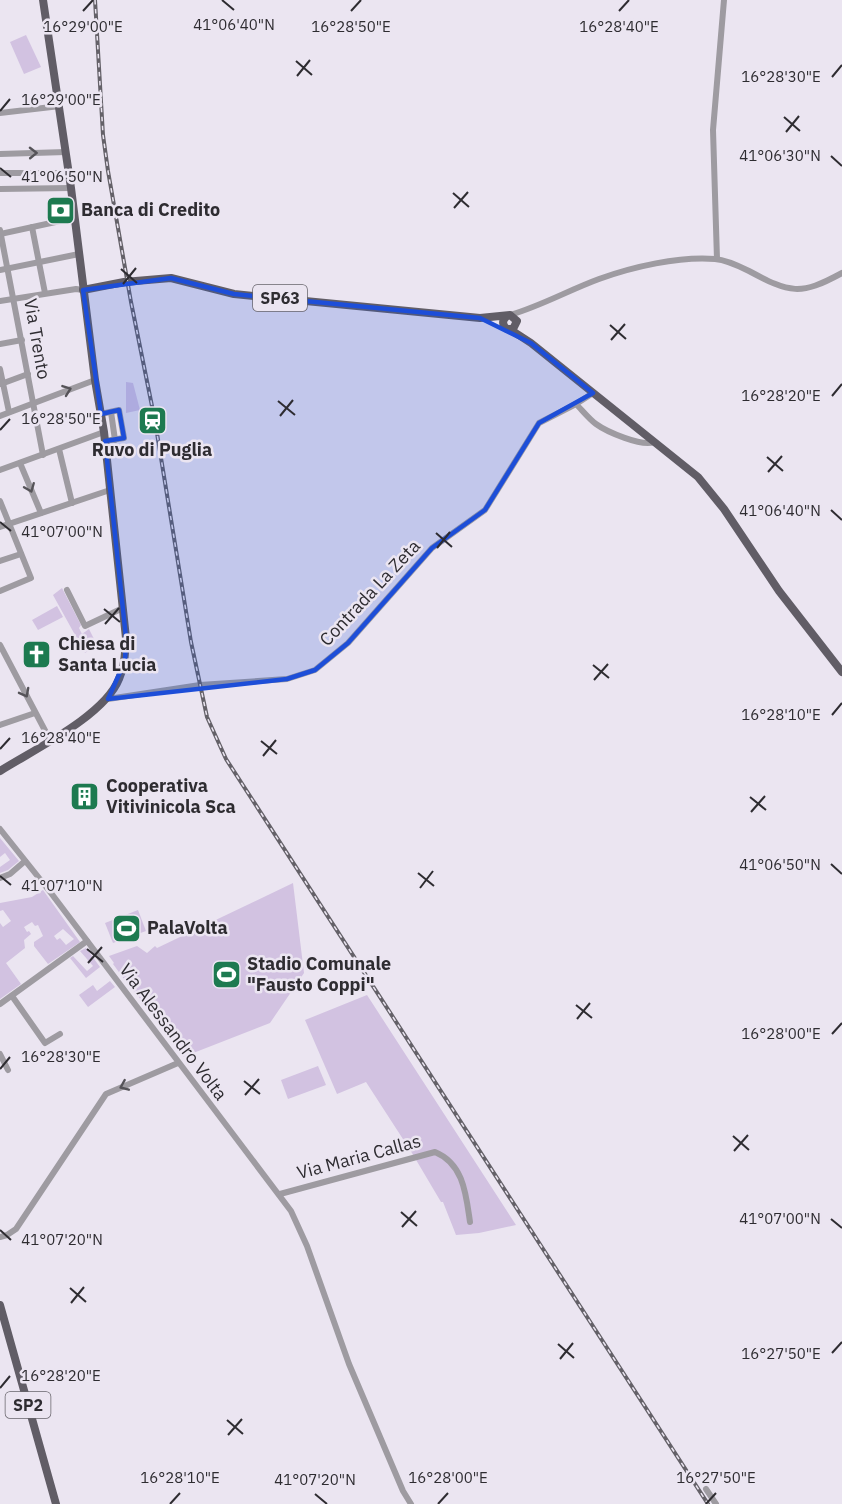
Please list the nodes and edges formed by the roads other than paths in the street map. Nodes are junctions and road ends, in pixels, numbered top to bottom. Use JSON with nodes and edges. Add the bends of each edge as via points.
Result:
{"nodes":[{"id":1,"x":43,"y":0,"type":"edge"},
{"id":2,"x":724,"y":0,"type":"edge"},
{"id":3,"x":60,"y":106,"type":"junction"},
{"id":4,"x":0,"y":112,"type":"edge"},
{"id":5,"x":66,"y":152,"type":"junction"},
{"id":6,"x":0,"y":154,"type":"edge"},
{"id":7,"x":0,"y":173,"type":"edge"},
{"id":8,"x":69,"y":174,"type":"junction"},
{"id":9,"x":71,"y":188,"type":"junction"},
{"id":10,"x":0,"y":189,"type":"edge"},
{"id":11,"x":74,"y":218,"type":"junction"},
{"id":12,"x":32,"y":227,"type":"junction"},
{"id":13,"x":0,"y":230,"type":"edge"},
{"id":14,"x":0,"y":234,"type":"edge"},
{"id":15,"x":79,"y":254,"type":"junction"},
{"id":16,"x":717,"y":259,"type":"junction"},
{"id":17,"x":39,"y":262,"type":"junction"},
{"id":18,"x":8,"y":268,"type":"junction"},
{"id":19,"x":0,"y":270,"type":"edge"},
{"id":20,"x":842,"y":273,"type":"edge"},
{"id":21,"x":83,"y":290,"type":"junction"},
{"id":22,"x":45,"y":293,"type":"junction"},
{"id":23,"x":14,"y":299,"type":"junction"},
{"id":24,"x":0,"y":301,"type":"edge"},
{"id":25,"x":511,"y":323,"type":"junction"},
{"id":26,"x":22,"y":340,"type":"junction"},
{"id":27,"x":0,"y":344,"type":"edge"},
{"id":28,"x":0,"y":369,"type":"edge"},
{"id":29,"x":27,"y":374,"type":"junction"},
{"id":30,"x":95,"y":380,"type":"junction"},
{"id":31,"x":1,"y":383,"type":"edge"},
{"id":32,"x":593,"y":393,"type":"junction"},
{"id":33,"x":33,"y":403,"type":"junction"},
{"id":34,"x":576,"y":404,"type":"junction"},
{"id":35,"x":9,"y":412,"type":"junction"},
{"id":36,"x":101,"y":414,"type":"junction"},
{"id":37,"x":0,"y":416,"type":"edge"},
{"id":38,"x":105,"y":437,"type":"junction"},
{"id":39,"x":654,"y":442,"type":"junction"},
{"id":40,"x":59,"y":449,"type":"junction"},
{"id":41,"x":43,"y":455,"type":"junction"},
{"id":42,"x":20,"y":463,"type":"junction"},
{"id":43,"x":0,"y":470,"type":"edge"},
{"id":44,"x":110,"y":489,"type":"junction"},
{"id":45,"x":0,"y":501,"type":"edge"},
{"id":46,"x":72,"y":503,"type":"junction"},
{"id":47,"x":40,"y":513,"type":"junction"},
{"id":48,"x":10,"y":524,"type":"junction"},
{"id":49,"x":0,"y":527,"type":"edge"},
{"id":50,"x":21,"y":554,"type":"junction"},
{"id":51,"x":0,"y":561,"type":"edge"},
{"id":52,"x":0,"y":580,"type":"edge"},
{"id":53,"x":2,"y":590,"type":"edge"},
{"id":54,"x":67,"y":590,"type":"dead end"},
{"id":55,"x":123,"y":608,"type":"junction"},
{"id":56,"x":0,"y":645,"type":"edge"},
{"id":57,"x":842,"y":672,"type":"edge"},
{"id":58,"x":108,"y":699,"type":"junction"},
{"id":59,"x":35,"y":713,"type":"junction"},
{"id":60,"x":0,"y":725,"type":"edge"},
{"id":61,"x":50,"y":740,"type":"junction"},
{"id":62,"x":0,"y":771,"type":"edge"},
{"id":63,"x":0,"y":829,"type":"edge"},
{"id":64,"x":25,"y":861,"type":"junction"},
{"id":65,"x":0,"y":878,"type":"edge"},
{"id":66,"x":87,"y":941,"type":"junction"},
{"id":67,"x":12,"y":996,"type":"junction"},
{"id":68,"x":0,"y":1004,"type":"edge"},
{"id":69,"x":60,"y":1034,"type":"dead end"},
{"id":70,"x":0,"y":1054,"type":"edge"},
{"id":71,"x":178,"y":1063,"type":"junction"},
{"id":72,"x":8,"y":1070,"type":"dead end"},
{"id":73,"x":280,"y":1194,"type":"junction"},
{"id":74,"x":470,"y":1222,"type":"dead end"},
{"id":75,"x":0,"y":1237,"type":"edge"},
{"id":76,"x":0,"y":1305,"type":"edge"},
{"id":77,"x":706,"y":1488,"type":"dead end"},
{"id":78,"x":56,"y":1504,"type":"edge"},
{"id":79,"x":411,"y":1504,"type":"edge"},
{"id":80,"x":716,"y":1504,"type":"edge"}],
"edges":[{"from":1,"to":3,"type":"main road"},
{"from":2,"to":16,"type":"street","via":[[713,130]]},
{"from":3,"to":4,"type":"street"},
{"from":3,"to":5,"type":"main road"},
{"from":6,"to":5,"type":"street","one_way":true},
{"from":5,"to":8,"type":"main road"},
{"from":7,"to":8,"type":"street"},
{"from":8,"to":9,"type":"main road"},
{"from":9,"to":10,"type":"street"},
{"from":9,"to":11,"type":"main road"},
{"from":11,"to":12,"type":"street"},
{"from":11,"to":15,"type":"main road"},
{"from":12,"to":14,"type":"street"},
{"from":12,"to":17,"type":"street"},
{"from":13,"to":14,"type":"street","name":"Via Trento"},
{"from":14,"to":18,"type":"street","name":"Via Trento"},
{"from":15,"to":17,"type":"street"},
{"from":15,"to":21,"type":"main road"},
{"from":16,"to":20,"type":"street","via":[[792,289],[810,288]]},
{"from":16,"to":25,"type":"street","via":[[672,261],[609,276],[528,310]]},
{"from":17,"to":18,"type":"street"},
{"from":17,"to":22,"type":"street"},
{"from":18,"to":19,"type":"street"},
{"from":18,"to":23,"type":"street","name":"Via Trento"},
{"from":21,"to":22,"type":"street"},
{"from":21,"to":25,"type":"main road","number":"SP63","via":[[171,278],[234,294]]},
{"from":21,"to":30,"type":"main road"},
{"from":22,"to":23,"type":"street"},
{"from":23,"to":24,"type":"street"},
{"from":23,"to":26,"type":"street","name":"Via Trento"},
{"from":25,"to":32,"type":"main road","number":"SP63"},
{"from":26,"to":27,"type":"street"},
{"from":26,"to":29,"type":"street","name":"Via Trento"},
{"from":28,"to":31,"type":"street"},
{"from":29,"to":31,"type":"street"},
{"from":29,"to":33,"type":"street","name":"Via Trento"},
{"from":33,"to":30,"type":"street","one_way":true},
{"from":30,"to":36,"type":"main road"},
{"from":31,"to":35,"type":"street"},
{"from":32,"to":34,"type":"street","name":"Contrada La Zeta"},
{"from":32,"to":39,"type":"main road","number":"SP63"},
{"from":33,"to":35,"type":"street"},
{"from":33,"to":41,"type":"street","name":"Via Trento"},
{"from":34,"to":39,"type":"street","via":[[594,423],[612,434]]},
{"from":34,"to":58,"type":"street","name":"Contrada La Zeta","via":[[539,423],[485,510],[432,548],[348,643],[315,670],[287,679],[200,685]]},
{"from":35,"to":37,"type":"street"},
{"from":36,"to":38,"type":"main road"},
{"from":36,"to":38,"type":"street","via":[[119,410],[124,438]]},
{"from":38,"to":40,"type":"street"},
{"from":38,"to":44,"type":"main road"},
{"from":39,"to":57,"type":"main road","number":"SP63","via":[[712,492],[779,591]]},
{"from":40,"to":41,"type":"street"},
{"from":40,"to":46,"type":"street"},
{"from":41,"to":42,"type":"street"},
{"from":42,"to":43,"type":"street"},
{"from":42,"to":47,"type":"street","one_way":true},
{"from":44,"to":46,"type":"street"},
{"from":44,"to":55,"type":"main road"},
{"from":45,"to":48,"type":"street"},
{"from":46,"to":47,"type":"street"},
{"from":47,"to":48,"type":"street"},
{"from":48,"to":49,"type":"street"},
{"from":48,"to":50,"type":"street"},
{"from":50,"to":51,"type":"street"},
{"from":50,"to":53,"type":"street","via":[[31,578]]},
{"from":52,"to":53,"type":"street"},
{"from":54,"to":55,"type":"street","via":[[85,626]]},
{"from":55,"to":58,"type":"main road","via":[[125,661]]},
{"from":56,"to":59,"type":"street","one_way":true},
{"from":58,"to":61,"type":"main road","via":[[92,714]]},
{"from":59,"to":60,"type":"street"},
{"from":59,"to":61,"type":"street"},
{"from":61,"to":62,"type":"main road"},
{"from":63,"to":64,"type":"street","name":"Via Alessandro Volta"},
{"from":64,"to":65,"type":"street"},
{"from":64,"to":66,"type":"street","name":"Via Alessandro Volta"},
{"from":66,"to":67,"type":"street"},
{"from":66,"to":71,"type":"street","name":"Via Alessandro Volta"},
{"from":67,"to":68,"type":"street"},
{"from":67,"to":69,"type":"street","via":[[45,1043]]},
{"from":70,"to":72,"type":"street"},
{"from":71,"to":73,"type":"street","name":"Via Alessandro Volta"},
{"from":71,"to":75,"type":"street","one_way":true,"via":[[105,1094],[16,1229]]},
{"from":73,"to":74,"type":"street","name":"Via Maria Callas","via":[[435,1152],[449,1161],[462,1180]]},
{"from":73,"to":79,"type":"street","name":"Via Alessandro Volta","via":[[297,1221],[349,1364]]},
{"from":76,"to":78,"type":"main road","number":"SP2"},
{"from":77,"to":80,"type":"street"}]}
